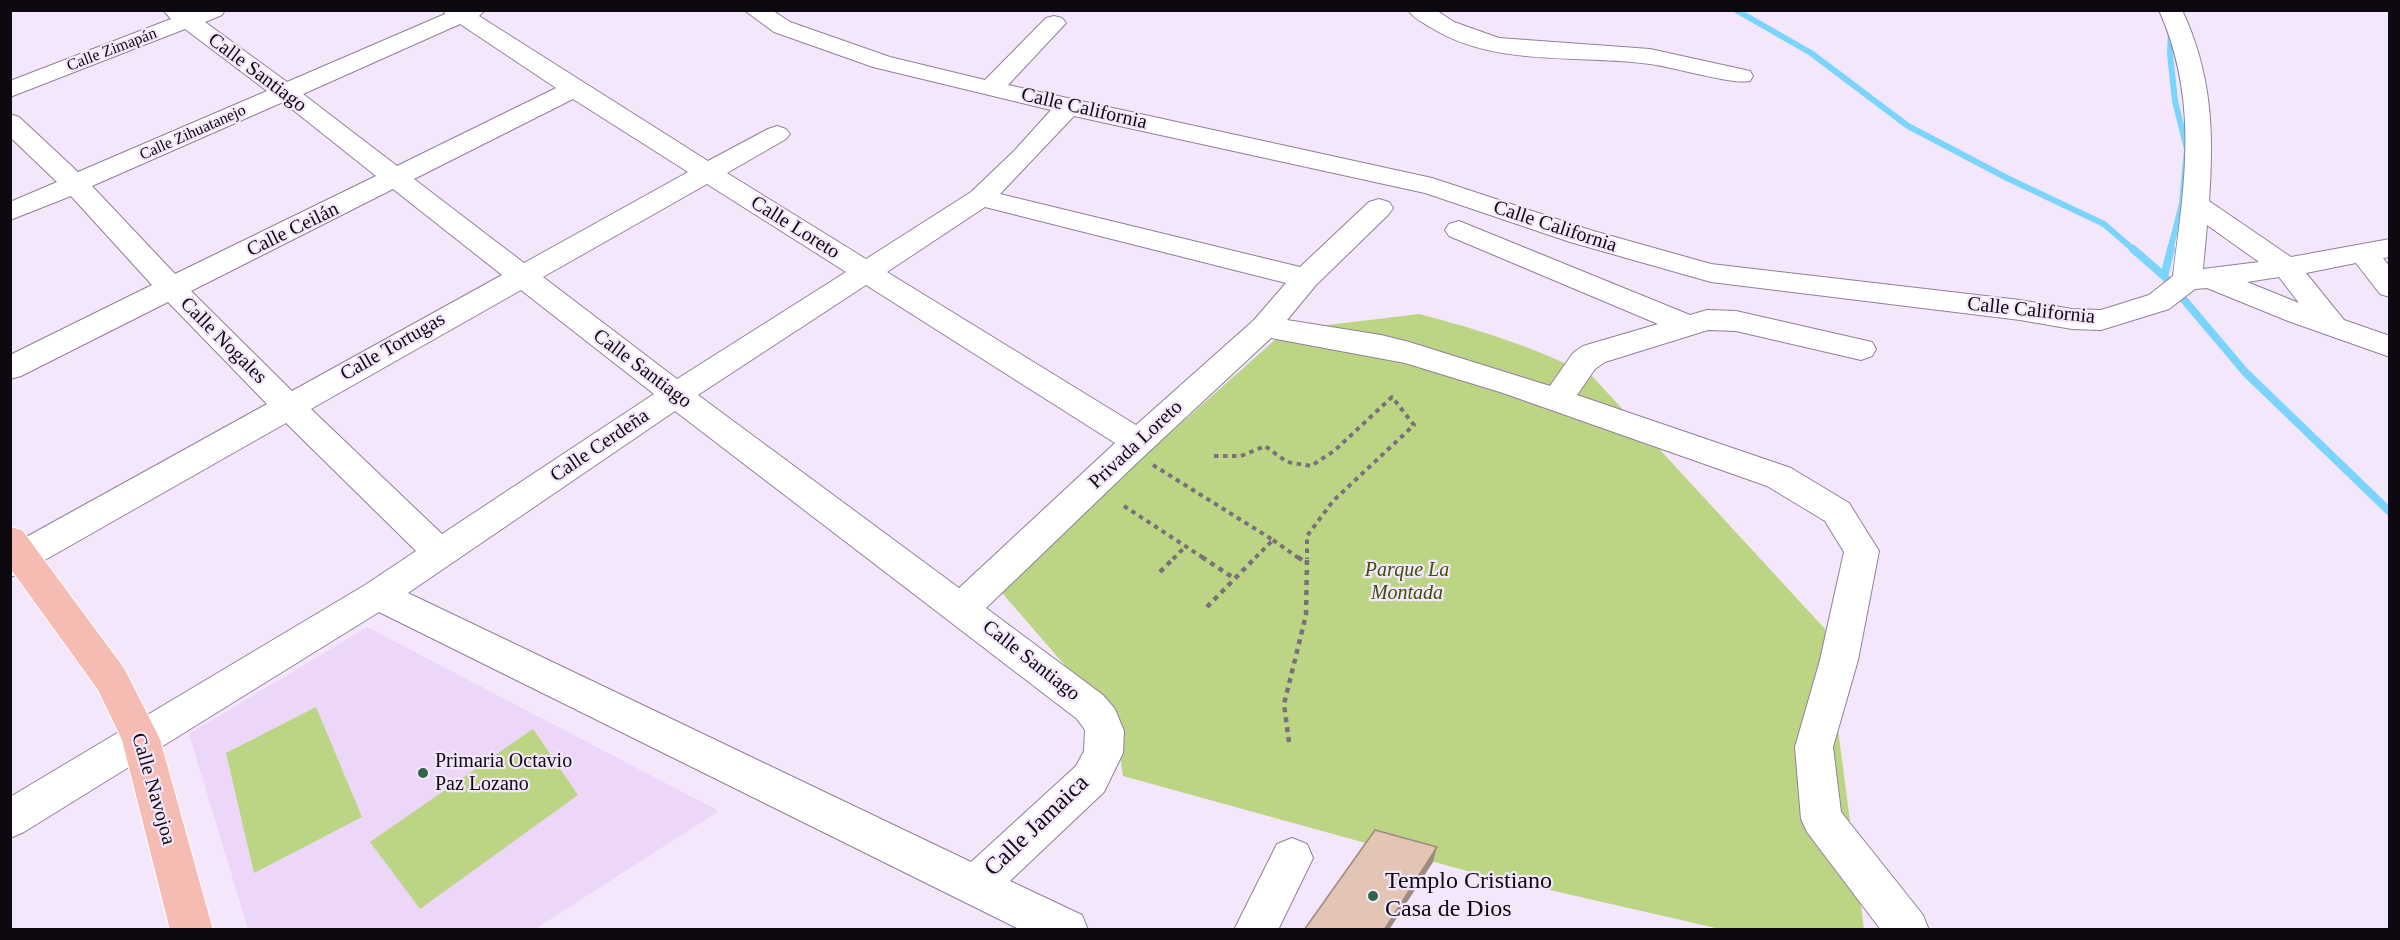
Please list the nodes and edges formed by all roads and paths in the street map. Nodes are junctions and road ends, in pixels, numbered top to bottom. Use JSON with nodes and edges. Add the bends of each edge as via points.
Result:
{"nodes":[{"id":1,"x":755,"y":10,"type":"edge"},
{"id":2,"x":1419,"y":10,"type":"edge"},
{"id":3,"x":2170,"y":10,"type":"edge"},
{"id":4,"x":463,"y":12,"type":"edge"},
{"id":5,"x":192,"y":14,"type":"edge"},
{"id":6,"x":1054,"y":23,"type":"dead end"},
{"id":7,"x":1741,"y":76,"type":"dead end"},
{"id":8,"x":992,"y":87,"type":"junction"},
{"id":9,"x":574,"y":89,"type":"junction"},
{"id":10,"x":10,"y":90,"type":"edge"},
{"id":11,"x":285,"y":92,"type":"junction"},
{"id":12,"x":1068,"y":107,"type":"junction"},
{"id":13,"x":10,"y":122,"type":"edge"},
{"id":14,"x":777,"y":134,"type":"dead end"},
{"id":15,"x":705,"y":172,"type":"junction"},
{"id":16,"x":395,"y":180,"type":"junction"},
{"id":17,"x":75,"y":184,"type":"junction"},
{"id":18,"x":981,"y":198,"type":"junction"},
{"id":19,"x":2195,"y":204,"type":"junction"},
{"id":20,"x":1379,"y":208,"type":"dead end"},
{"id":21,"x":10,"y":212,"type":"edge"},
{"id":22,"x":1459,"y":230,"type":"dead end"},
{"id":23,"x":2376,"y":250,"type":"edge"},
{"id":24,"x":2286,"y":267,"type":"junction"},
{"id":25,"x":866,"y":274,"type":"junction"},
{"id":26,"x":520,"y":276,"type":"junction"},
{"id":27,"x":1306,"y":278,"type":"junction"},
{"id":28,"x":2199,"y":279,"type":"junction"},
{"id":29,"x":2390,"y":287,"type":"edge"},
{"id":30,"x":172,"y":289,"type":"junction"},
{"id":31,"x":1689,"y":326,"type":"junction"},
{"id":32,"x":1265,"y":327,"type":"junction"},
{"id":33,"x":2334,"y":327,"type":"junction"},
{"id":34,"x":2390,"y":346,"type":"edge"},
{"id":35,"x":1861,"y":349,"type":"dead end"},
{"id":36,"x":10,"y":368,"type":"edge"},
{"id":37,"x":676,"y":395,"type":"junction"},
{"id":38,"x":1556,"y":401,"type":"junction"},
{"id":39,"x":289,"y":407,"type":"junction"},
{"id":40,"x":1133,"y":446,"type":"junction"},
{"id":41,"x":1214,"y":456,"type":"dead end"},
{"id":42,"x":1124,"y":506,"type":"dead end"},
{"id":43,"x":1273,"y":540,"type":"junction"},
{"id":44,"x":1186,"y":546,"type":"junction"},
{"id":45,"x":15,"y":553,"type":"edge"},
{"id":46,"x":441,"y":554,"type":"junction"},
{"id":47,"x":1306,"y":563,"type":"junction"},
{"id":48,"x":1160,"y":572,"type":"dead end"},
{"id":49,"x":1235,"y":579,"type":"junction"},
{"id":50,"x":378,"y":595,"type":"junction"},
{"id":51,"x":1207,"y":607,"type":"dead end"},
{"id":52,"x":962,"y":608,"type":"junction"},
{"id":53,"x":1105,"y":731,"type":"joint"},
{"id":54,"x":141,"y":739,"type":"junction"},
{"id":55,"x":1289,"y":742,"type":"dead end"},
{"id":56,"x":10,"y":819,"type":"edge"},
{"id":57,"x":1292,"y":858,"type":"dead end"},
{"id":58,"x":976,"y":885,"type":"junction"},
{"id":59,"x":192,"y":930,"type":"edge"},
{"id":60,"x":1067,"y":930,"type":"edge"},
{"id":61,"x":1255,"y":930,"type":"edge"},
{"id":62,"x":1908,"y":930,"type":"edge"}],
"edges":[{"from":1,"to":8,"type":"street","name":"Calle California","via":[[782,27],[882,62]]},
{"from":2,"to":7,"type":"street","via":[[1439,26],[1483,43],[1540,51],[1637,55]]},
{"from":3,"to":19,"type":"street","via":[[2187,48],[2194,88],[2200,156]]},
{"from":4,"to":9,"type":"street","name":"Calle Loreto"},
{"from":4,"to":11,"type":"street","name":"Calle Zihuatanejo"},
{"from":5,"to":10,"type":"street","name":"Calle Zimapán"},
{"from":5,"to":11,"type":"street","name":"Calle Santiago"},
{"from":6,"to":8,"type":"street"},
{"from":8,"to":12,"type":"street","name":"Calle California"},
{"from":9,"to":15,"type":"street","name":"Calle Loreto"},
{"from":9,"to":16,"type":"street","name":"Calle Ceilán"},
{"from":11,"to":16,"type":"street","name":"Calle Santiago"},
{"from":11,"to":17,"type":"street","name":"Calle Zihuatanejo"},
{"from":12,"to":18,"type":"street","name":"Calle Cerdeña"},
{"from":12,"to":28,"type":"street","name":"Calle California","via":[[1432,186],[1580,236],[1711,273],[2101,320],[2159,302]]},
{"from":13,"to":17,"type":"street","name":"Calle Nogales"},
{"from":14,"to":15,"type":"street","name":"Calle Tortugas"},
{"from":15,"to":25,"type":"street","name":"Calle Loreto"},
{"from":15,"to":26,"type":"street","name":"Calle Tortugas"},
{"from":16,"to":26,"type":"street","name":"Calle Santiago"},
{"from":16,"to":30,"type":"street","name":"Calle Ceilán"},
{"from":17,"to":21,"type":"street","name":"Calle Zihuatanejo"},
{"from":17,"to":30,"type":"street","name":"Calle Nogales"},
{"from":18,"to":25,"type":"street","name":"Calle Cerdeña"},
{"from":18,"to":27,"type":"street"},
{"from":19,"to":24,"type":"street"},
{"from":19,"to":28,"type":"street"},
{"from":20,"to":27,"type":"street","name":"Privada Loreto"},
{"from":22,"to":31,"type":"street"},
{"from":23,"to":24,"type":"street","name":"Calle California"},
{"from":23,"to":29,"type":"street","name":"Calle California"},
{"from":24,"to":28,"type":"street","name":"Calle California"},
{"from":24,"to":33,"type":"street"},
{"from":25,"to":37,"type":"street","name":"Calle Cerdeña"},
{"from":25,"to":40,"type":"street","name":"Calle Loreto"},
{"from":26,"to":37,"type":"street","name":"Calle Santiago"},
{"from":26,"to":39,"type":"street","name":"Calle Tortugas"},
{"from":27,"to":32,"type":"street","name":"Privada Loreto"},
{"from":28,"to":33,"type":"street"},
{"from":30,"to":36,"type":"street","name":"Calle Ceilán"},
{"from":30,"to":39,"type":"street","name":"Calle Nogales"},
{"from":31,"to":35,"type":"street","via":[[1707,320],[1736,321]]},
{"from":31,"to":38,"type":"street","via":[[1594,354],[1584,361]]},
{"from":32,"to":38,"type":"street","via":[[1409,353]]},
{"from":32,"to":40,"type":"street","name":"Privada Loreto"},
{"from":33,"to":34,"type":"street"},
{"from":37,"to":46,"type":"street","name":"Calle Cerdeña"},
{"from":37,"to":52,"type":"street","name":"Calle Santiago"},
{"from":38,"to":62,"type":"street","via":[[1779,477],[1838,512],[1862,551],[1839,660],[1814,747],[1821,819]]},
{"from":39,"to":45,"type":"street","name":"Calle Tortugas"},
{"from":39,"to":46,"type":"street","name":"Calle Nogales"},
{"from":40,"to":43,"type":"path"},
{"from":40,"to":52,"type":"street","name":"Privada Loreto"},
{"from":41,"to":47,"type":"path","via":[[1241,456],[1265,447],[1287,462],[1311,466],[1334,451],[1392,398],[1414,425],[1333,501],[1307,536]]},
{"from":42,"to":44,"type":"path"},
{"from":43,"to":47,"type":"path"},
{"from":43,"to":49,"type":"path"},
{"from":44,"to":48,"type":"path"},
{"from":44,"to":49,"type":"path"},
{"from":45,"to":54,"type":"main road","name":"Calle Navojoa","via":[[111,679]]},
{"from":46,"to":50,"type":"street","name":"Calle Cerdeña"},
{"from":47,"to":55,"type":"path","via":[[1306,615],[1284,704]]},
{"from":49,"to":51,"type":"path"},
{"from":50,"to":54,"type":"street","name":"Calle Cerdeña"},
{"from":50,"to":58,"type":"street"},
{"from":52,"to":53,"type":"street","name":"Calle Santiago","via":[[1090,707]]},
{"from":53,"to":58,"type":"street","name":"Calle Jamaica","via":[[1103,753],[1090,779]]},
{"from":54,"to":56,"type":"street","name":"Calle Cerdeña"},
{"from":54,"to":59,"type":"main road","name":"Calle Navojoa"},
{"from":57,"to":61,"type":"street"},
{"from":58,"to":60,"type":"street"}]}
